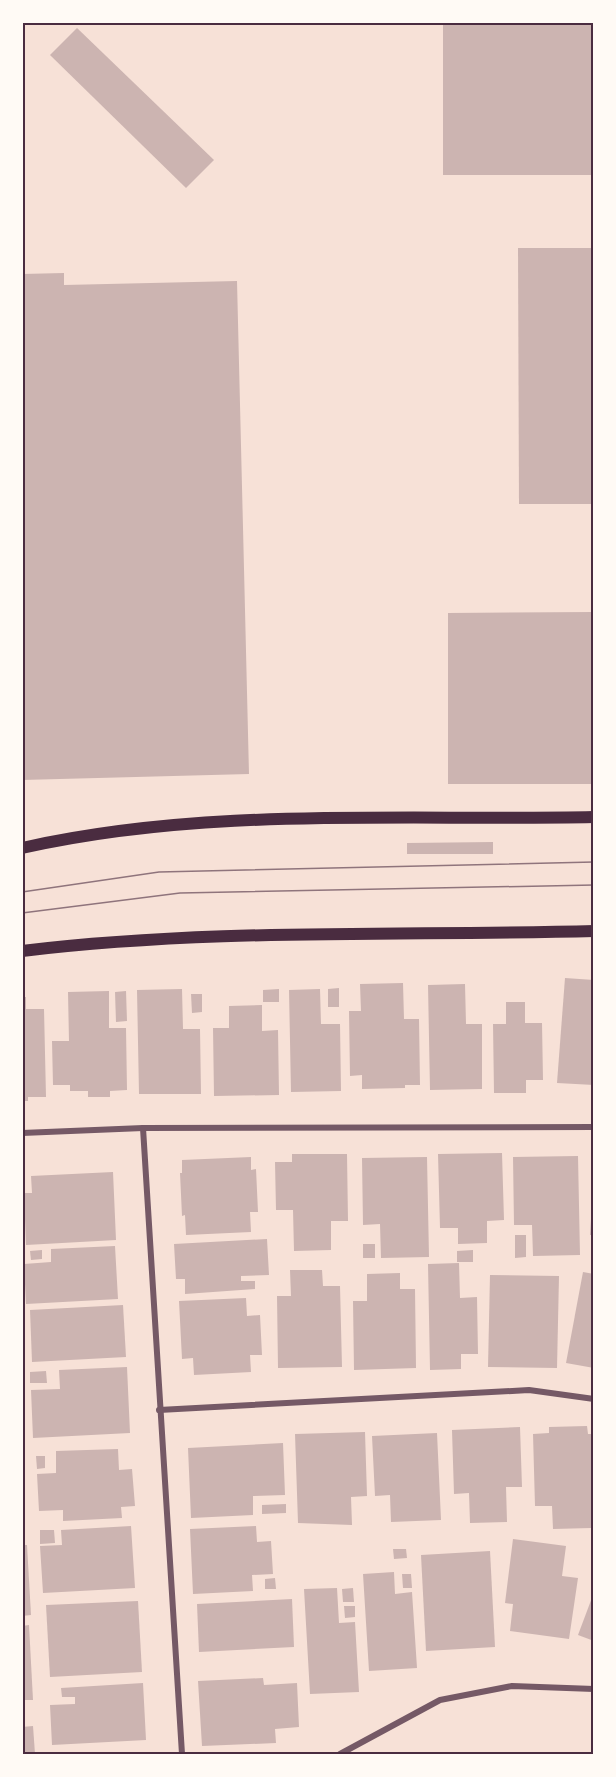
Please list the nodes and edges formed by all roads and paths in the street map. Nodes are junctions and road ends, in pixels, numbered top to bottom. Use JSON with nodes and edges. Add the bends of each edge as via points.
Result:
{"nodes":[{"id":1,"x":594,"y":817,"type":"edge"},
{"id":2,"x":22,"y":848,"type":"edge"},
{"id":3,"x":594,"y":931,"type":"edge"},
{"id":4,"x":22,"y":951,"type":"edge"},
{"id":5,"x":594,"y":1127,"type":"edge"},
{"id":6,"x":143,"y":1128,"type":"junction"},
{"id":7,"x":22,"y":1133,"type":"edge"},
{"id":8,"x":594,"y":1399,"type":"edge"},
{"id":9,"x":159,"y":1410,"type":"junction"},
{"id":10,"x":594,"y":1689,"type":"edge"},
{"id":11,"x":182,"y":1755,"type":"edge"},
{"id":12,"x":340,"y":1755,"type":"edge"}],
"edges":[{"from":1,"to":2,"type":"main road","via":[[220,822],[122,831]]},
{"from":3,"to":4,"type":"main road","via":[[237,935]]},
{"from":5,"to":6,"type":"street"},
{"from":6,"to":7,"type":"street"},
{"from":6,"to":9,"type":"street"},
{"from":8,"to":9,"type":"street","via":[[529,1390]]},
{"from":9,"to":11,"type":"street"},
{"from":10,"to":12,"type":"street","via":[[512,1686],[440,1700]]}]}
